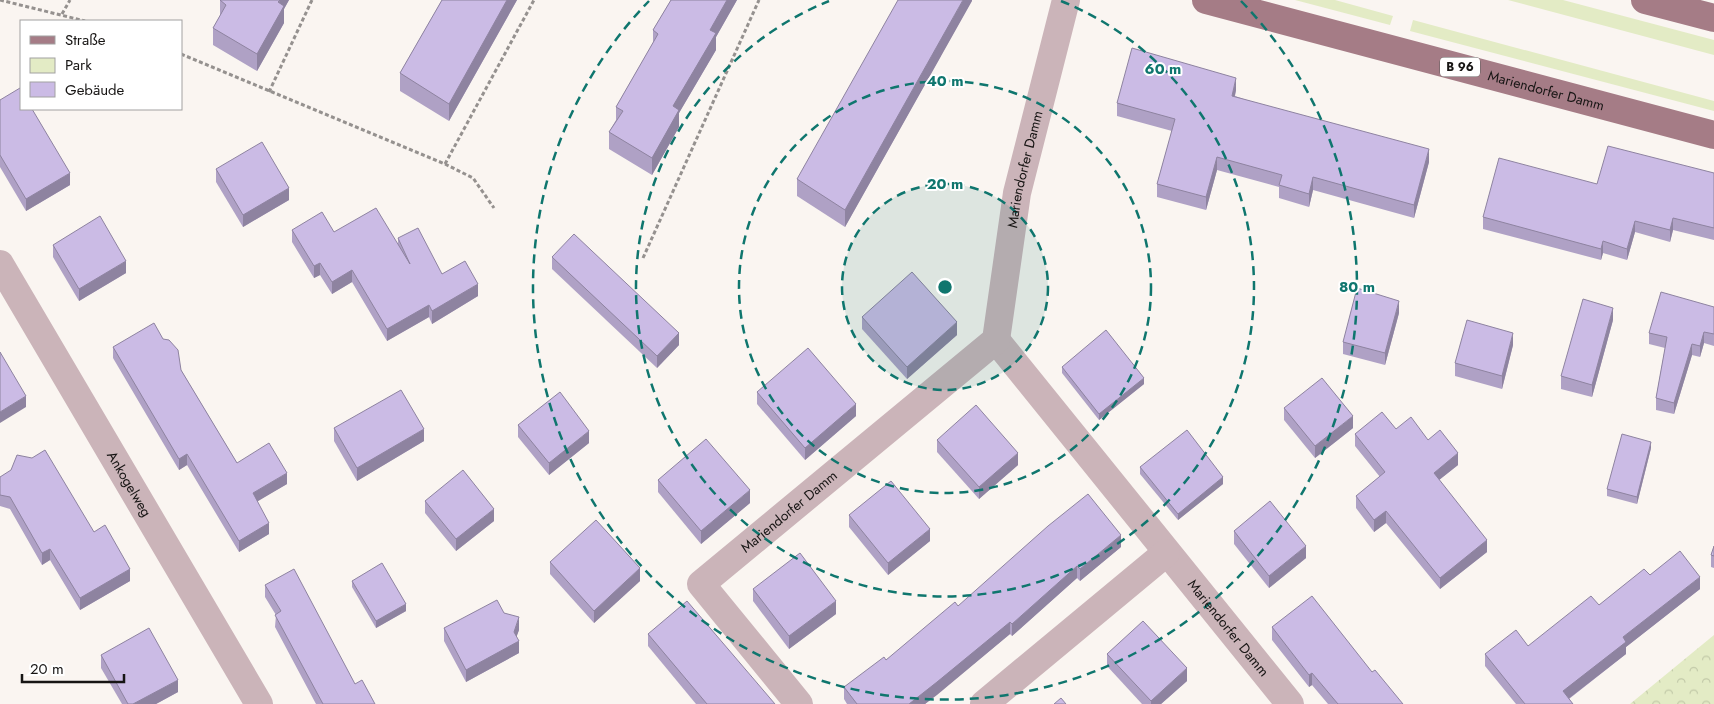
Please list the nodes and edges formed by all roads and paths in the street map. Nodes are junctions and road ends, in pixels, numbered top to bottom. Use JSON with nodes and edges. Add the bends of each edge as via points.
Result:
{"nodes":[{"id":1,"x":0,"y":0,"type":"edge"},
{"id":2,"x":70,"y":0,"type":"edge"},
{"id":3,"x":312,"y":0,"type":"edge"},
{"id":4,"x":534,"y":0,"type":"edge"},
{"id":5,"x":758,"y":0,"type":"edge"},
{"id":6,"x":1066,"y":0,"type":"edge"},
{"id":7,"x":1206,"y":0,"type":"edge"},
{"id":8,"x":1645,"y":0,"type":"edge"},
{"id":9,"x":62,"y":14,"type":"junction"},
{"id":10,"x":1714,"y":18,"type":"edge"},
{"id":11,"x":82,"y":20,"type":"edge"},
{"id":12,"x":182,"y":54,"type":"edge"},
{"id":13,"x":269,"y":92,"type":"junction"},
{"id":14,"x":1714,"y":135,"type":"edge"},
{"id":15,"x":445,"y":164,"type":"junction"},
{"id":16,"x":494,"y":208,"type":"dead end"},
{"id":17,"x":643,"y":258,"type":"dead end"},
{"id":18,"x":0,"y":264,"type":"edge"},
{"id":19,"x":996,"y":340,"type":"junction"},
{"id":20,"x":1166,"y":553,"type":"junction"},
{"id":21,"x":259,"y":704,"type":"edge"},
{"id":22,"x":799,"y":704,"type":"edge"},
{"id":23,"x":984,"y":704,"type":"edge"},
{"id":24,"x":1290,"y":704,"type":"edge"}],
"edges":[{"from":1,"to":9,"type":"path"},
{"from":2,"to":9,"type":"path"},
{"from":3,"to":13,"type":"path"},
{"from":4,"to":15,"type":"path"},
{"from":5,"to":17,"type":"path"},
{"from":6,"to":19,"type":"street","name":"Mariendorfer Damm","via":[[1017,193]]},
{"from":7,"to":14,"type":"main road","name":"Mariendorfer Damm","number":"B 96"},
{"from":8,"to":10,"type":"main road"},
{"from":9,"to":11,"type":"path"},
{"from":12,"to":13,"type":"path"},
{"from":13,"to":15,"type":"path"},
{"from":15,"to":16,"type":"path","via":[[473,178]]},
{"from":18,"to":21,"type":"street","name":"Ankogelweg"},
{"from":19,"to":20,"type":"street","name":"Mariendorfer Damm"},
{"from":19,"to":22,"type":"street","name":"Mariendorfer Damm","via":[[701,584]]},
{"from":20,"to":23,"type":"street"},
{"from":20,"to":24,"type":"street","name":"Mariendorfer Damm"}]}
